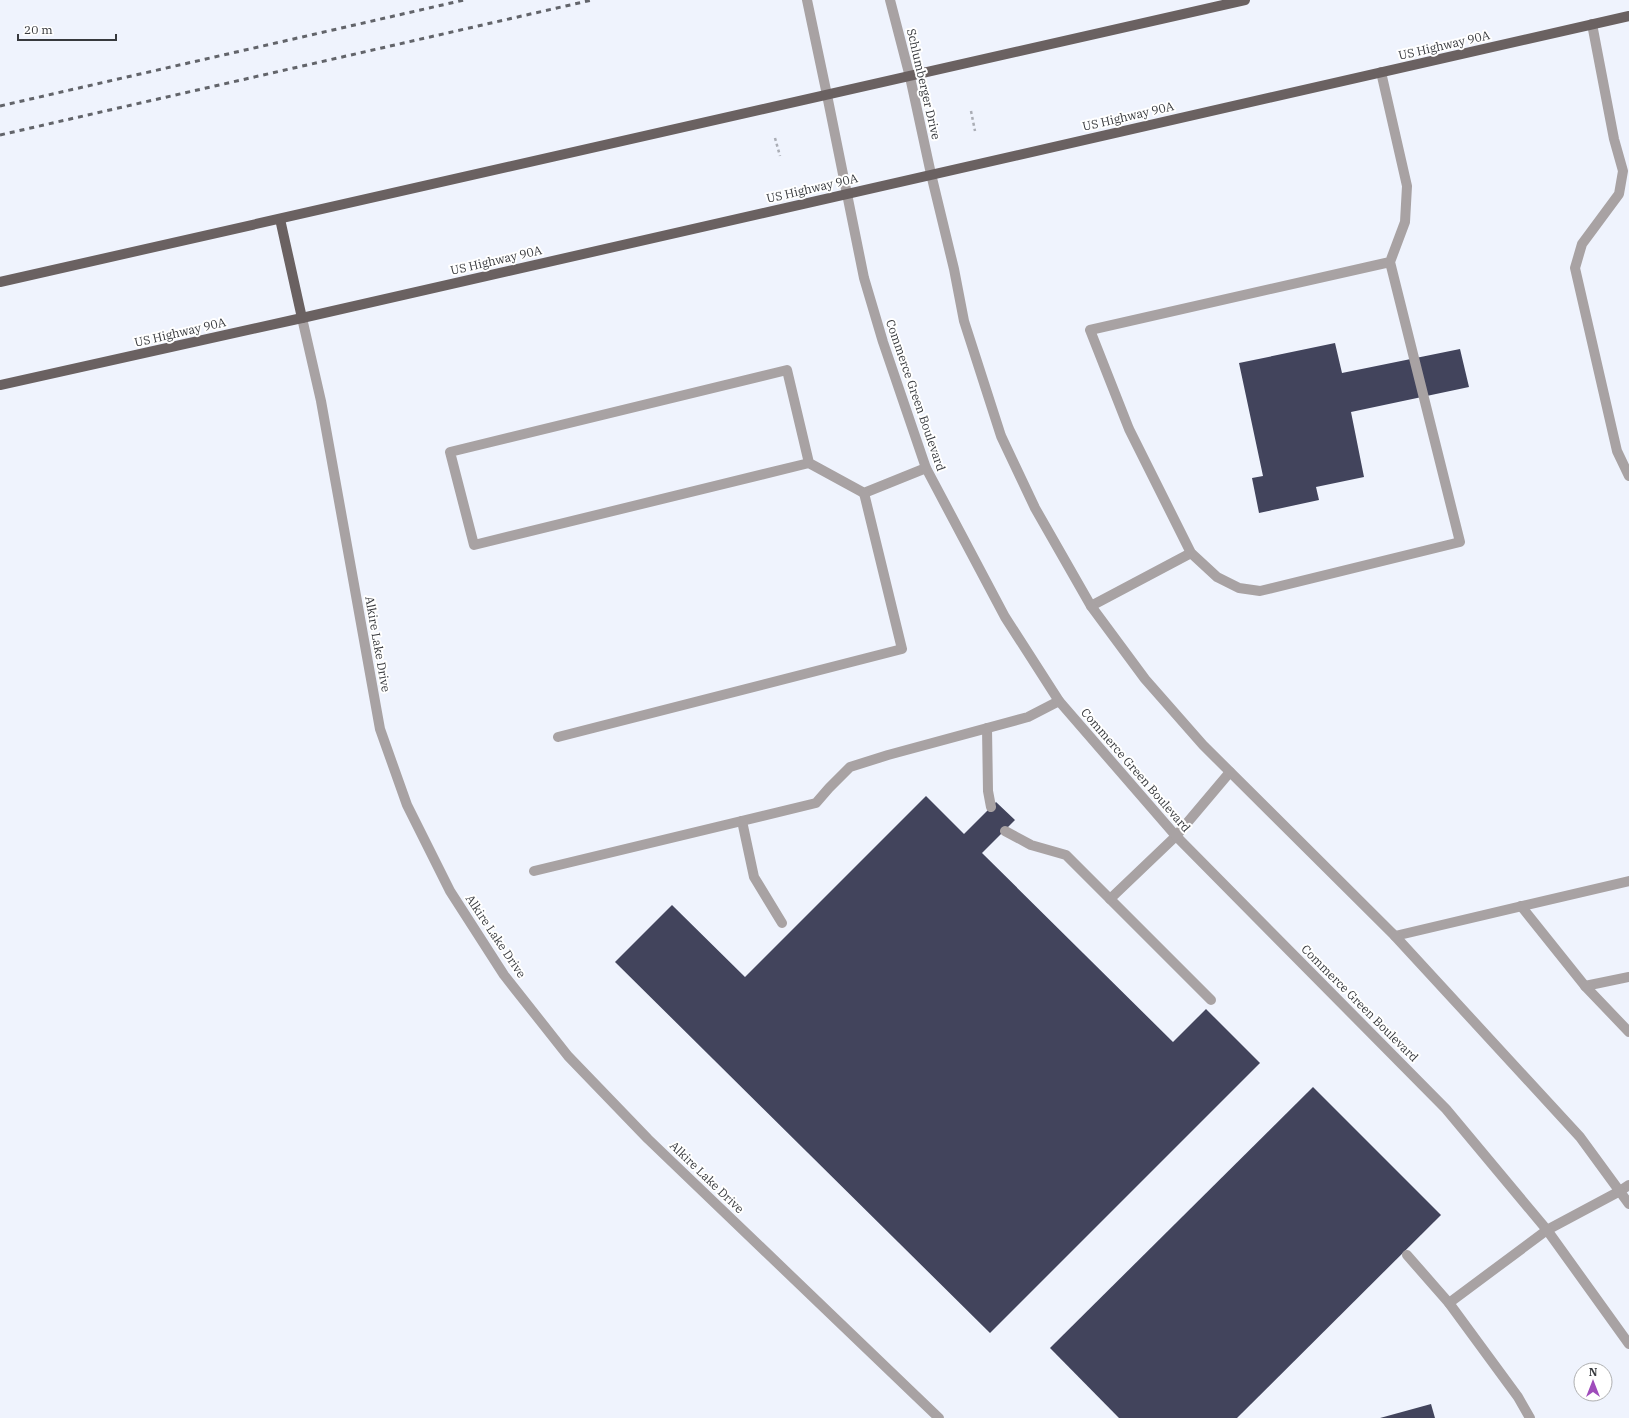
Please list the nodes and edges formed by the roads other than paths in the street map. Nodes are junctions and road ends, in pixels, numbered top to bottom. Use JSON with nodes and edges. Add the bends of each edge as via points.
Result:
{"nodes":[{"id":1,"x":807,"y":0,"type":"edge"},
{"id":2,"x":890,"y":0,"type":"edge"},
{"id":3,"x":1245,"y":0,"type":"edge"},
{"id":4,"x":1629,"y":16,"type":"edge"},
{"id":5,"x":1592,"y":24,"type":"junction"},
{"id":6,"x":1381,"y":72,"type":"junction"},
{"id":7,"x":910,"y":77,"type":"junction"},
{"id":8,"x":827,"y":95,"type":"junction"},
{"id":9,"x":931,"y":174,"type":"junction"},
{"id":10,"x":848,"y":193,"type":"junction"},
{"id":11,"x":280,"y":219,"type":"junction"},
{"id":12,"x":1390,"y":262,"type":"junction"},
{"id":13,"x":0,"y":282,"type":"edge"},
{"id":14,"x":302,"y":318,"type":"junction"},
{"id":15,"x":0,"y":385,"type":"edge"},
{"id":16,"x":809,"y":463,"type":"junction"},
{"id":17,"x":926,"y":468,"type":"junction"},
{"id":18,"x":1629,"y":476,"type":"edge"},
{"id":19,"x":864,"y":493,"type":"junction"},
{"id":20,"x":1191,"y":553,"type":"junction"},
{"id":21,"x":1091,"y":606,"type":"junction"},
{"id":22,"x":1058,"y":701,"type":"junction"},
{"id":23,"x":987,"y":728,"type":"junction"},
{"id":24,"x":558,"y":737,"type":"dead end"},
{"id":25,"x":1230,"y":772,"type":"junction"},
{"id":26,"x":991,"y":807,"type":"dead end"},
{"id":27,"x":742,"y":821,"type":"junction"},
{"id":28,"x":1005,"y":830,"type":"dead end"},
{"id":29,"x":1176,"y":836,"type":"junction"},
{"id":30,"x":534,"y":871,"type":"dead end"},
{"id":31,"x":1629,"y":881,"type":"edge"},
{"id":32,"x":1110,"y":899,"type":"junction"},
{"id":33,"x":1521,"y":906,"type":"junction"},
{"id":34,"x":782,"y":922,"type":"dead end"},
{"id":35,"x":1395,"y":936,"type":"junction"},
{"id":36,"x":1629,"y":977,"type":"edge"},
{"id":37,"x":1585,"y":986,"type":"junction"},
{"id":38,"x":1211,"y":1000,"type":"dead end"},
{"id":39,"x":1629,"y":1032,"type":"edge"},
{"id":40,"x":1629,"y":1185,"type":"edge"},
{"id":41,"x":1620,"y":1191,"type":"junction"},
{"id":42,"x":1629,"y":1204,"type":"edge"},
{"id":43,"x":1547,"y":1230,"type":"junction"},
{"id":44,"x":1407,"y":1255,"type":"dead end"},
{"id":45,"x":1449,"y":1303,"type":"junction"},
{"id":46,"x":1629,"y":1344,"type":"edge"},
{"id":47,"x":939,"y":1418,"type":"edge"},
{"id":48,"x":1530,"y":1418,"type":"edge"}],
"edges":[{"from":1,"to":8,"type":"street"},
{"from":2,"to":7,"type":"street","name":"Schlumberger Drive"},
{"from":3,"to":7,"type":"main road"},
{"from":4,"to":5,"type":"main road","name":"US Highway 90A"},
{"from":5,"to":6,"type":"main road","name":"US Highway 90A"},
{"from":5,"to":18,"type":"street","via":[[1614,139],[1623,171],[1619,194],[1582,244],[1575,268],[1617,451]]},
{"from":6,"to":9,"type":"main road","name":"US Highway 90A"},
{"from":6,"to":12,"type":"street","via":[[1407,186],[1405,222]]},
{"from":7,"to":8,"type":"main road"},
{"from":7,"to":9,"type":"street","name":"Schlumberger Drive"},
{"from":8,"to":10,"type":"street","name":"Commerce Green Boulevard"},
{"from":8,"to":11,"type":"main road"},
{"from":9,"to":10,"type":"main road","name":"US Highway 90A"},
{"from":9,"to":21,"type":"street","via":[[964,321],[1002,436],[1035,508]]},
{"from":10,"to":14,"type":"main road","name":"US Highway 90A"},
{"from":10,"to":17,"type":"street","name":"Commerce Green Boulevard","via":[[864,278]]},
{"from":11,"to":13,"type":"main road"},
{"from":11,"to":14,"type":"main road"},
{"from":12,"to":20,"type":"street","via":[[1090,330],[1129,429]]},
{"from":12,"to":20,"type":"street","via":[[1460,542],[1260,591],[1239,588],[1217,577]]},
{"from":14,"to":15,"type":"main road","name":"US Highway 90A"},
{"from":14,"to":47,"type":"street","name":"Alkire Lake Drive","via":[[321,401],[380,729],[407,806],[450,892],[504,975],[568,1056],[648,1139]]},
{"from":16,"to":16,"type":"street","via":[[787,370],[450,452],[474,545]]},
{"from":16,"to":19,"type":"street"},
{"from":17,"to":19,"type":"street"},
{"from":17,"to":22,"type":"street","name":"Commerce Green Boulevard","via":[[1005,617]]},
{"from":19,"to":24,"type":"street","via":[[902,649]]},
{"from":20,"to":21,"type":"street"},
{"from":21,"to":25,"type":"street","via":[[1145,679]]},
{"from":22,"to":23,"type":"street","via":[[1028,717]]},
{"from":22,"to":29,"type":"street","name":"Commerce Green Boulevard"},
{"from":23,"to":26,"type":"street","via":[[988,791]]},
{"from":23,"to":27,"type":"street","via":[[850,767],[816,803]]},
{"from":25,"to":29,"type":"street"},
{"from":25,"to":35,"type":"street"},
{"from":27,"to":30,"type":"street"},
{"from":27,"to":34,"type":"street","via":[[754,877]]},
{"from":28,"to":32,"type":"street","via":[[1031,845],[1066,855]]},
{"from":29,"to":32,"type":"street"},
{"from":29,"to":43,"type":"street","name":"Commerce Green Boulevard","via":[[1446,1109]]},
{"from":31,"to":33,"type":"street"},
{"from":32,"to":38,"type":"street"},
{"from":33,"to":35,"type":"street"},
{"from":33,"to":37,"type":"street"},
{"from":35,"to":41,"type":"street","via":[[1580,1137]]},
{"from":36,"to":37,"type":"street"},
{"from":37,"to":39,"type":"street"},
{"from":40,"to":41,"type":"street"},
{"from":41,"to":42,"type":"street"},
{"from":41,"to":43,"type":"street"},
{"from":43,"to":45,"type":"street"},
{"from":43,"to":46,"type":"street","name":"Commerce Green Boulevard"},
{"from":44,"to":45,"type":"street"},
{"from":45,"to":48,"type":"street","via":[[1518,1397]]}]}
